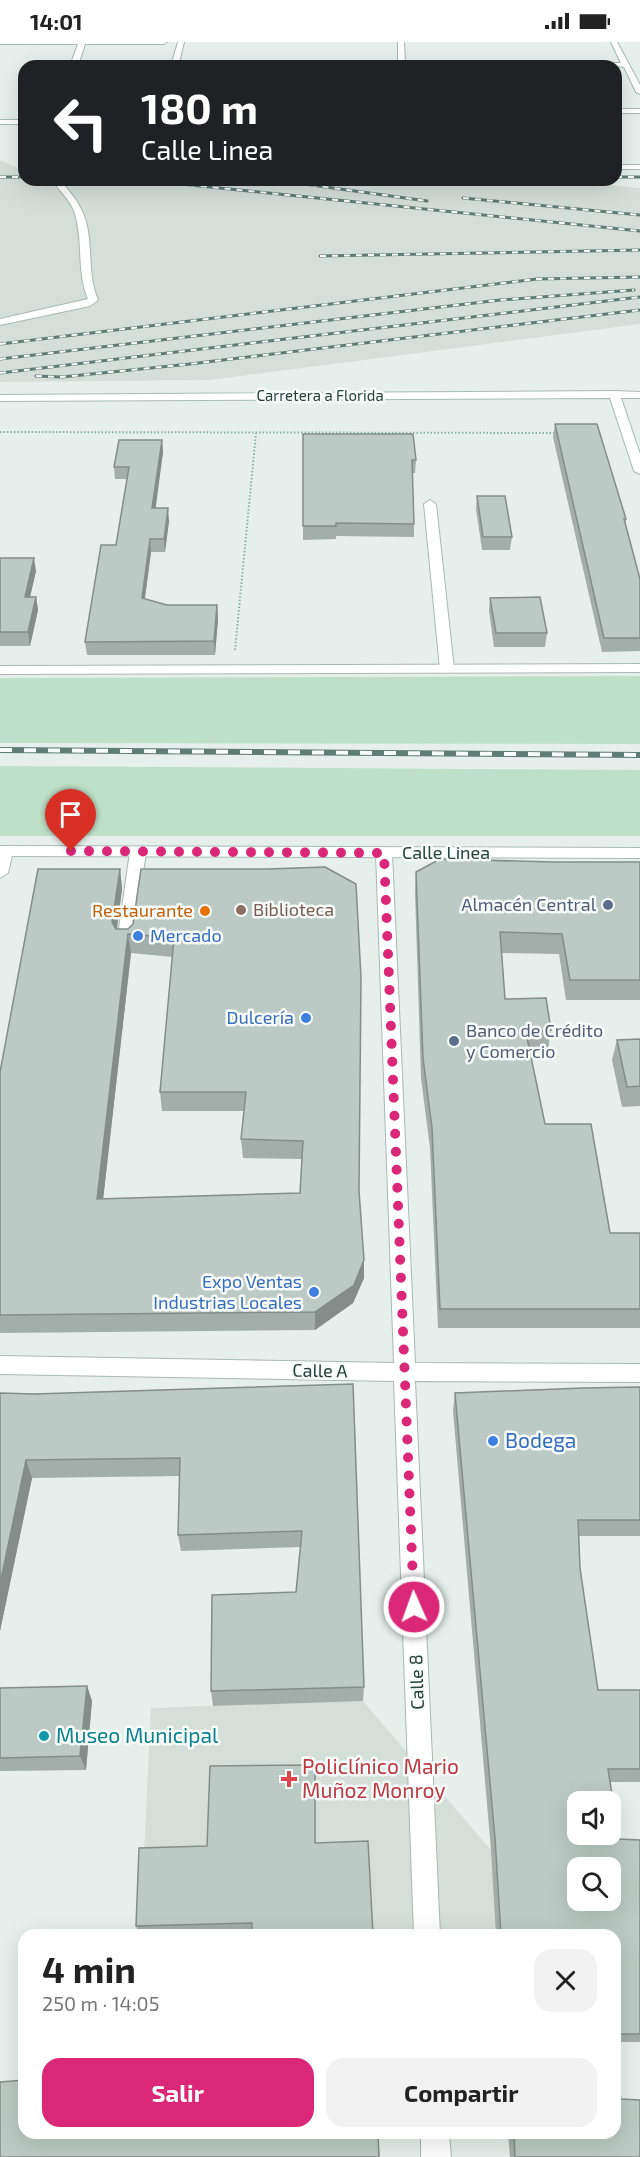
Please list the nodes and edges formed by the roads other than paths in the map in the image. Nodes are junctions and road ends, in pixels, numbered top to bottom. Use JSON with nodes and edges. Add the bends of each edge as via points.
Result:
{"nodes":[{"id":1,"x":0,"y":42,"type":"edge"},
{"id":2,"x":82,"y":42,"type":"edge"},
{"id":3,"x":164,"y":42,"type":"edge"},
{"id":4,"x":181,"y":42,"type":"edge"},
{"id":5,"x":401,"y":42,"type":"edge"},
{"id":6,"x":614,"y":42,"type":"edge"},
{"id":7,"x":76,"y":60,"type":"edge"},
{"id":8,"x":176,"y":60,"type":"edge"},
{"id":9,"x":402,"y":60,"type":"edge"},
{"id":10,"x":622,"y":65,"type":"edge"},
{"id":11,"x":626,"y":65,"type":"junction"},
{"id":12,"x":640,"y":92,"type":"edge"},
{"id":13,"x":622,"y":111,"type":"edge"},
{"id":14,"x":640,"y":111,"type":"edge"},
{"id":15,"x":0,"y":122,"type":"edge"},
{"id":16,"x":18,"y":122,"type":"edge"},
{"id":17,"x":640,"y":166,"type":"edge"},
{"id":18,"x":622,"y":167,"type":"edge"},
{"id":19,"x":60,"y":186,"type":"edge"},
{"id":20,"x":0,"y":317,"type":"edge"},
{"id":21,"x":18,"y":318,"type":"junction"},
{"id":22,"x":0,"y":322,"type":"edge"},
{"id":23,"x":614,"y":394,"type":"junction"},
{"id":24,"x":640,"y":394,"type":"edge"},
{"id":25,"x":0,"y":398,"type":"edge"},
{"id":26,"x":640,"y":471,"type":"edge"},
{"id":27,"x":430,"y":504,"type":"dead end"},
{"id":28,"x":640,"y":668,"type":"edge"},
{"id":29,"x":447,"y":669,"type":"junction"},
{"id":30,"x":0,"y":670,"type":"edge"},
{"id":31,"x":3,"y":851,"type":"edge"},
{"id":32,"x":138,"y":852,"type":"junction"},
{"id":33,"x":384,"y":853,"type":"junction"},
{"id":34,"x":640,"y":853,"type":"edge"},
{"id":35,"x":0,"y":873,"type":"edge"},
{"id":36,"x":125,"y":942,"type":"edge"},
{"id":37,"x":0,"y":1365,"type":"edge"},
{"id":38,"x":405,"y":1372,"type":"junction"},
{"id":39,"x":640,"y":1373,"type":"edge"},
{"id":40,"x":427,"y":1929,"type":"edge"},
{"id":41,"x":435,"y":2139,"type":"edge"},
{"id":42,"x":436,"y":2157,"type":"edge"}],
"edges":[{"from":1,"to":2,"type":"street"},
{"from":2,"to":3,"type":"street"},
{"from":2,"to":7,"type":"street"},
{"from":4,"to":8,"type":"street"},
{"from":5,"to":9,"type":"street"},
{"from":6,"to":11,"type":"street"},
{"from":10,"to":11,"type":"street"},
{"from":11,"to":12,"type":"street"},
{"from":13,"to":14,"type":"street"},
{"from":15,"to":16,"type":"street"},
{"from":17,"to":18,"type":"street"},
{"from":19,"to":21,"type":"street","via":[[77,208],[87,286],[93,300]]},
{"from":20,"to":21,"type":"street"},
{"from":21,"to":22,"type":"street"},
{"from":23,"to":24,"type":"street","name":"Carretera a Florida"},
{"from":23,"to":25,"type":"street","name":"Carretera a Florida"},
{"from":23,"to":26,"type":"street"},
{"from":27,"to":29,"type":"street"},
{"from":28,"to":29,"type":"street"},
{"from":29,"to":30,"type":"street"},
{"from":31,"to":32,"type":"street","name":"Calle Linea"},
{"from":31,"to":35,"type":"street"},
{"from":32,"to":33,"type":"street","name":"Calle Linea"},
{"from":32,"to":36,"type":"street"},
{"from":33,"to":34,"type":"street","name":"Calle Linea"},
{"from":33,"to":38,"type":"street","name":"Calle 8"},
{"from":37,"to":38,"type":"street","name":"Calle A"},
{"from":38,"to":39,"type":"street","name":"Calle A"},
{"from":38,"to":40,"type":"street","name":"Calle 8"},
{"from":41,"to":42,"type":"street"}]}
